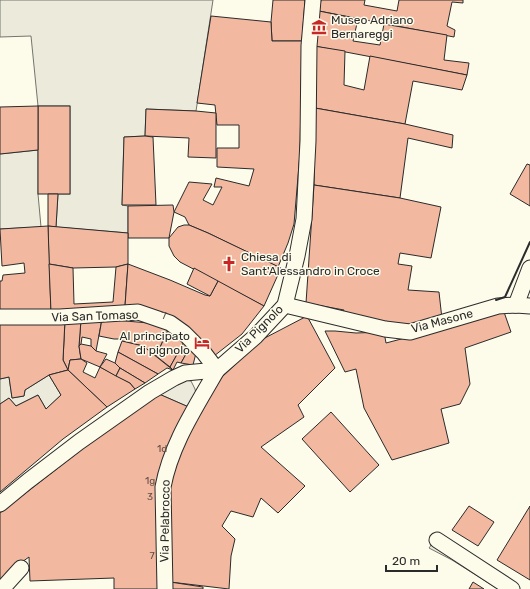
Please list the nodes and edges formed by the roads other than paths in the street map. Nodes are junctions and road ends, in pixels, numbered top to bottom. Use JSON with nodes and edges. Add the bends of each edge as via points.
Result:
{"nodes":[{"id":1,"x":313,"y":0,"type":"edge"},
{"id":2,"x":530,"y":268,"type":"edge"},
{"id":3,"x":285,"y":305,"type":"junction"},
{"id":4,"x":523,"y":306,"type":"edge"},
{"id":5,"x":0,"y":317,"type":"edge"},
{"id":6,"x":216,"y":370,"type":"junction"},
{"id":7,"x":0,"y":504,"type":"edge"},
{"id":8,"x":437,"y":540,"type":"dead end"},
{"id":9,"x":21,"y":568,"type":"dead end"},
{"id":10,"x":2,"y":589,"type":"edge"},
{"id":11,"x":165,"y":589,"type":"edge"},
{"id":12,"x":512,"y":589,"type":"edge"}],
"edges":[{"from":1,"to":3,"type":"street","name":"Via Pignolo","via":[[309,46],[304,220]]},
{"from":2,"to":4,"type":"street"},
{"from":3,"to":4,"type":"street","name":"Via Masone","via":[[385,329],[410,332],[498,306]]},
{"from":3,"to":6,"type":"street","name":"Via Pignolo","via":[[256,336]]},
{"from":5,"to":6,"type":"street","name":"Via San Tomaso","via":[[60,317],[138,312],[170,323],[184,333],[204,353]]},
{"from":6,"to":7,"type":"street","via":[[185,373],[150,392],[79,442]]},
{"from":6,"to":11,"type":"street","name":"Via Pelabrocco","via":[[170,458],[163,487]]},
{"from":8,"to":12,"type":"street"},
{"from":9,"to":10,"type":"street"}]}
